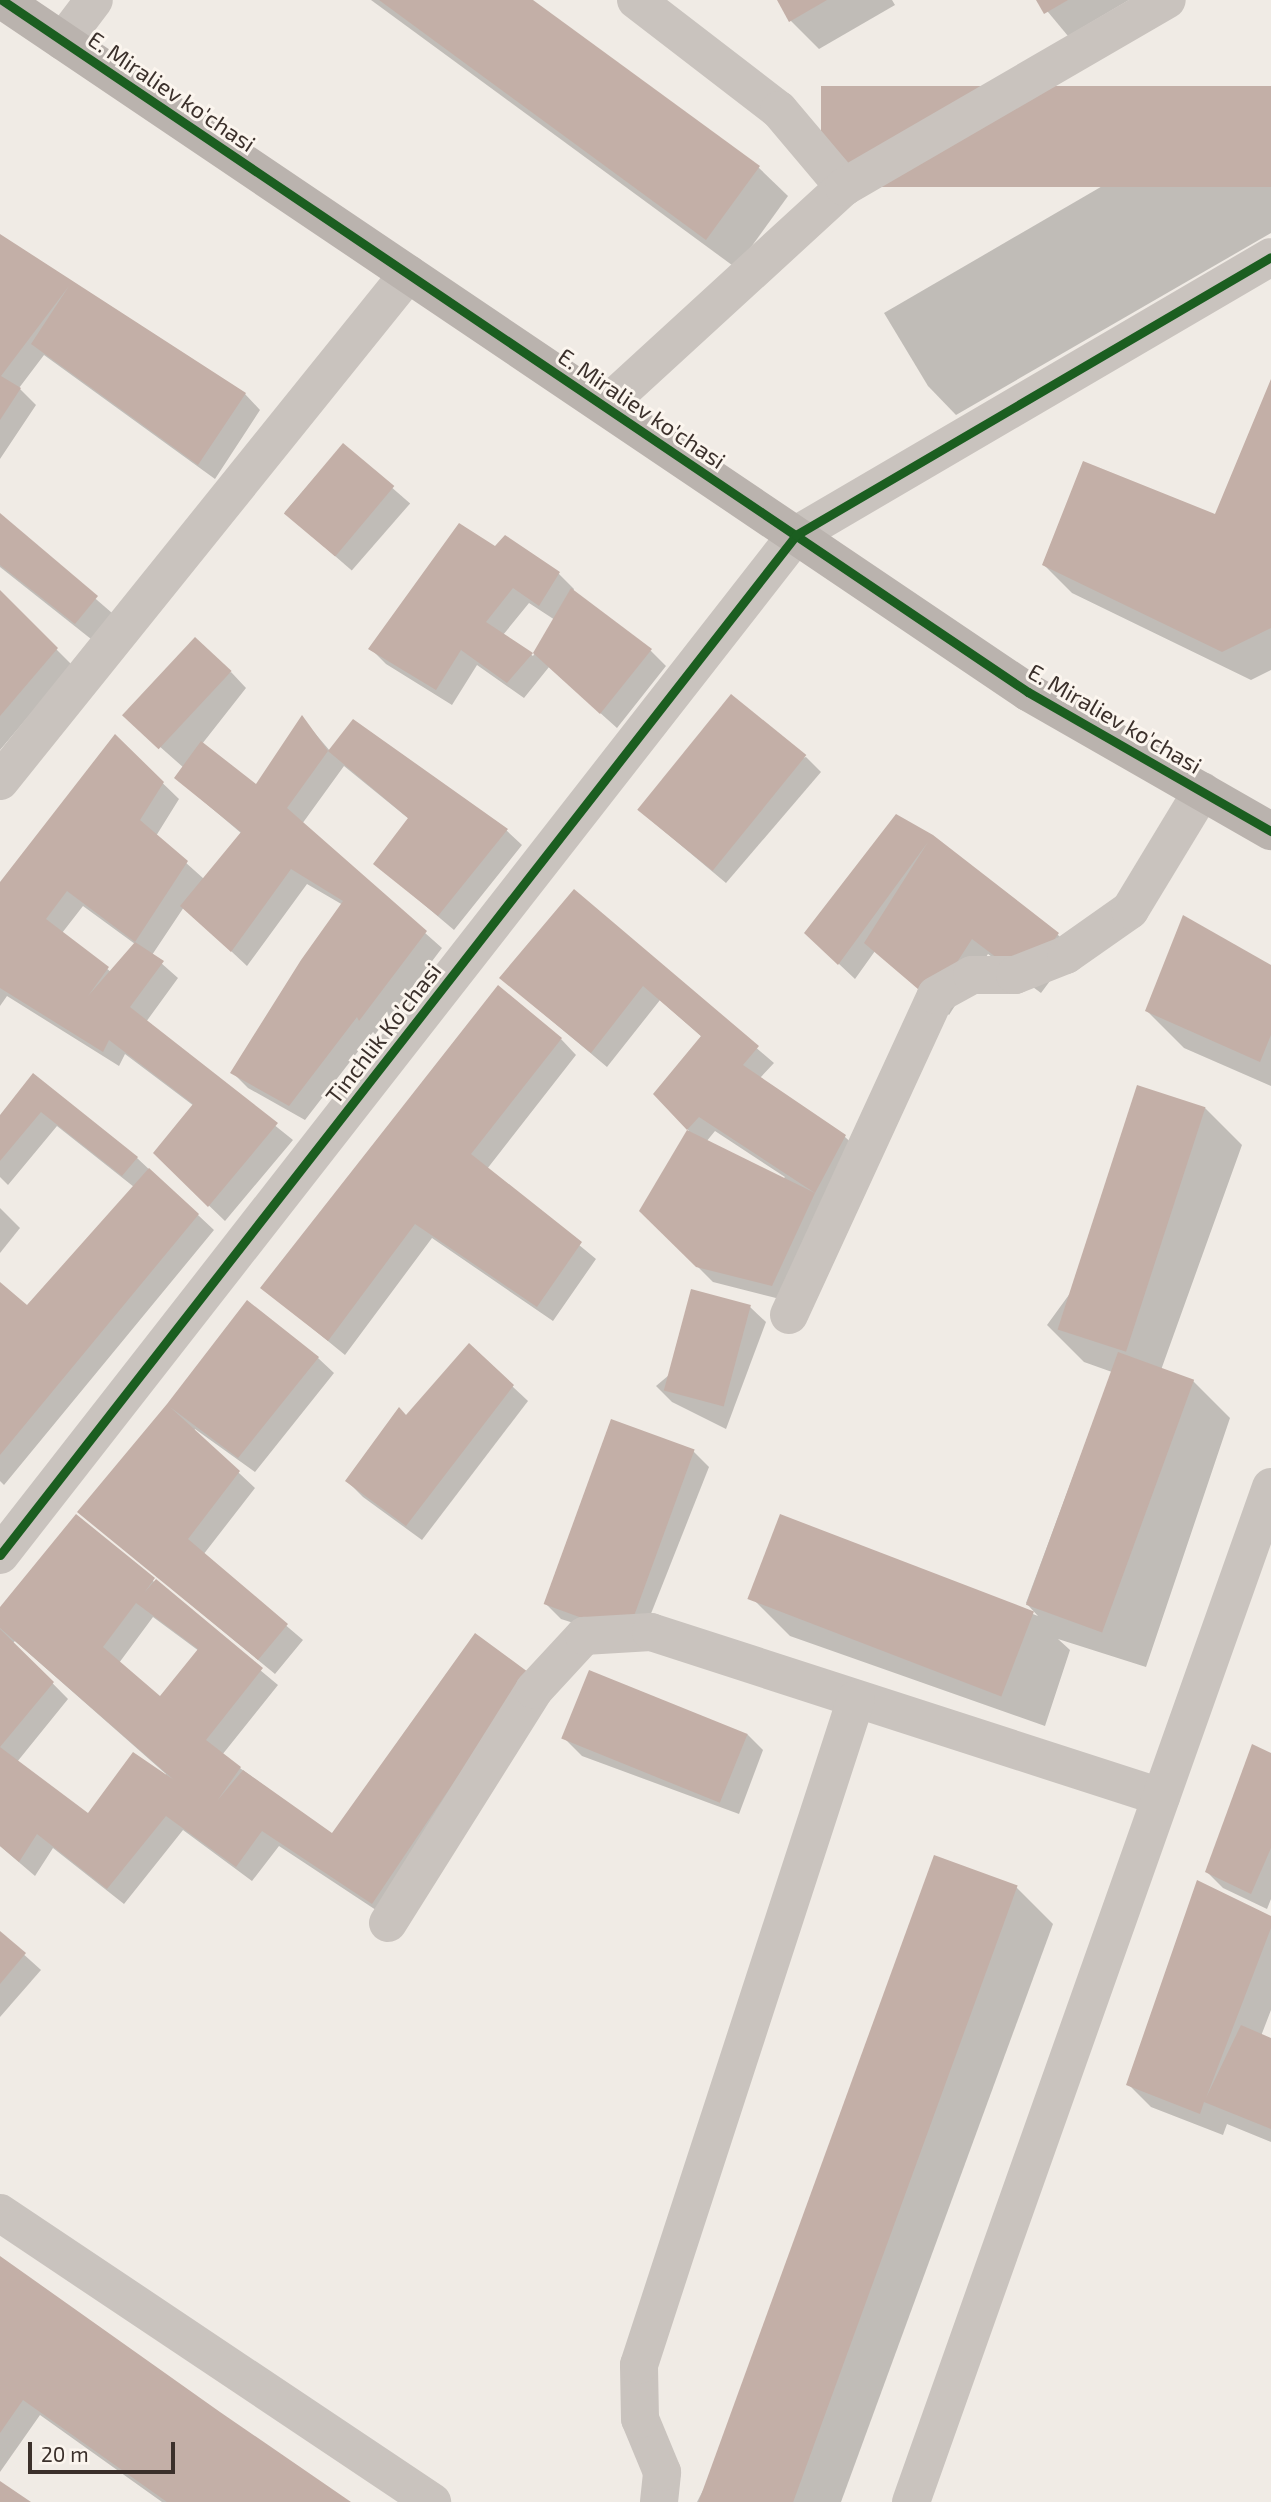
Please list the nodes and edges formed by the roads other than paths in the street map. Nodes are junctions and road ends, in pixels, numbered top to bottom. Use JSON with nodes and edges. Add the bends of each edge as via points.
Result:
{"nodes":[{"id":1,"x":2,"y":0,"type":"edge"},
{"id":2,"x":94,"y":0,"type":"edge"},
{"id":3,"x":636,"y":0,"type":"edge"},
{"id":4,"x":1167,"y":0,"type":"edge"},
{"id":5,"x":63,"y":41,"type":"junction"},
{"id":6,"x":844,"y":187,"type":"junction"},
{"id":7,"x":1271,"y":257,"type":"edge"},
{"id":8,"x":408,"y":274,"type":"junction"},
{"id":9,"x":605,"y":407,"type":"junction"},
{"id":10,"x":796,"y":535,"type":"junction"},
{"id":11,"x":0,"y":781,"type":"edge"},
{"id":12,"x":1202,"y":792,"type":"junction"},
{"id":13,"x":1271,"y":831,"type":"edge"},
{"id":14,"x":789,"y":1315,"type":"dead end"},
{"id":15,"x":1271,"y":1487,"type":"edge"},
{"id":16,"x":0,"y":1555,"type":"edge"},
{"id":17,"x":856,"y":1699,"type":"junction"},
{"id":18,"x":1161,"y":1797,"type":"junction"},
{"id":19,"x":388,"y":1923,"type":"dead end"},
{"id":20,"x":0,"y":2213,"type":"edge"},
{"id":21,"x":432,"y":2502,"type":"edge"},
{"id":22,"x":659,"y":2502,"type":"edge"},
{"id":23,"x":911,"y":2502,"type":"edge"}],
"edges":[{"from":1,"to":5,"type":"street","name":"E. Miraliev ko'chasi"},
{"from":2,"to":5,"type":"street"},
{"from":3,"to":6,"type":"street","via":[[779,110]]},
{"from":4,"to":6,"type":"street"},
{"from":5,"to":8,"type":"street","name":"E. Miraliev ko'chasi"},
{"from":6,"to":9,"type":"street"},
{"from":7,"to":10,"type":"street"},
{"from":8,"to":9,"type":"street","name":"E. Miraliev ko'chasi"},
{"from":8,"to":11,"type":"street"},
{"from":9,"to":10,"type":"street","name":"E. Miraliev ko'chasi"},
{"from":10,"to":12,"type":"street","name":"E. Miraliev ko'chasi","via":[[1028,692]]},
{"from":10,"to":16,"type":"street","name":"Tinchlik Ko’chasi"},
{"from":12,"to":13,"type":"street","name":"E. Miraliev ko'chasi"},
{"from":12,"to":14,"type":"street","via":[[1130,910],[1066,956],[1015,975],[972,975],[936,995]]},
{"from":15,"to":18,"type":"street"},
{"from":17,"to":18,"type":"street"},
{"from":17,"to":19,"type":"street","via":[[651,1632],[584,1636],[534,1690]]},
{"from":17,"to":22,"type":"street","via":[[639,2365],[640,2419],[662,2472]]},
{"from":18,"to":23,"type":"street"},
{"from":20,"to":21,"type":"street"}]}
